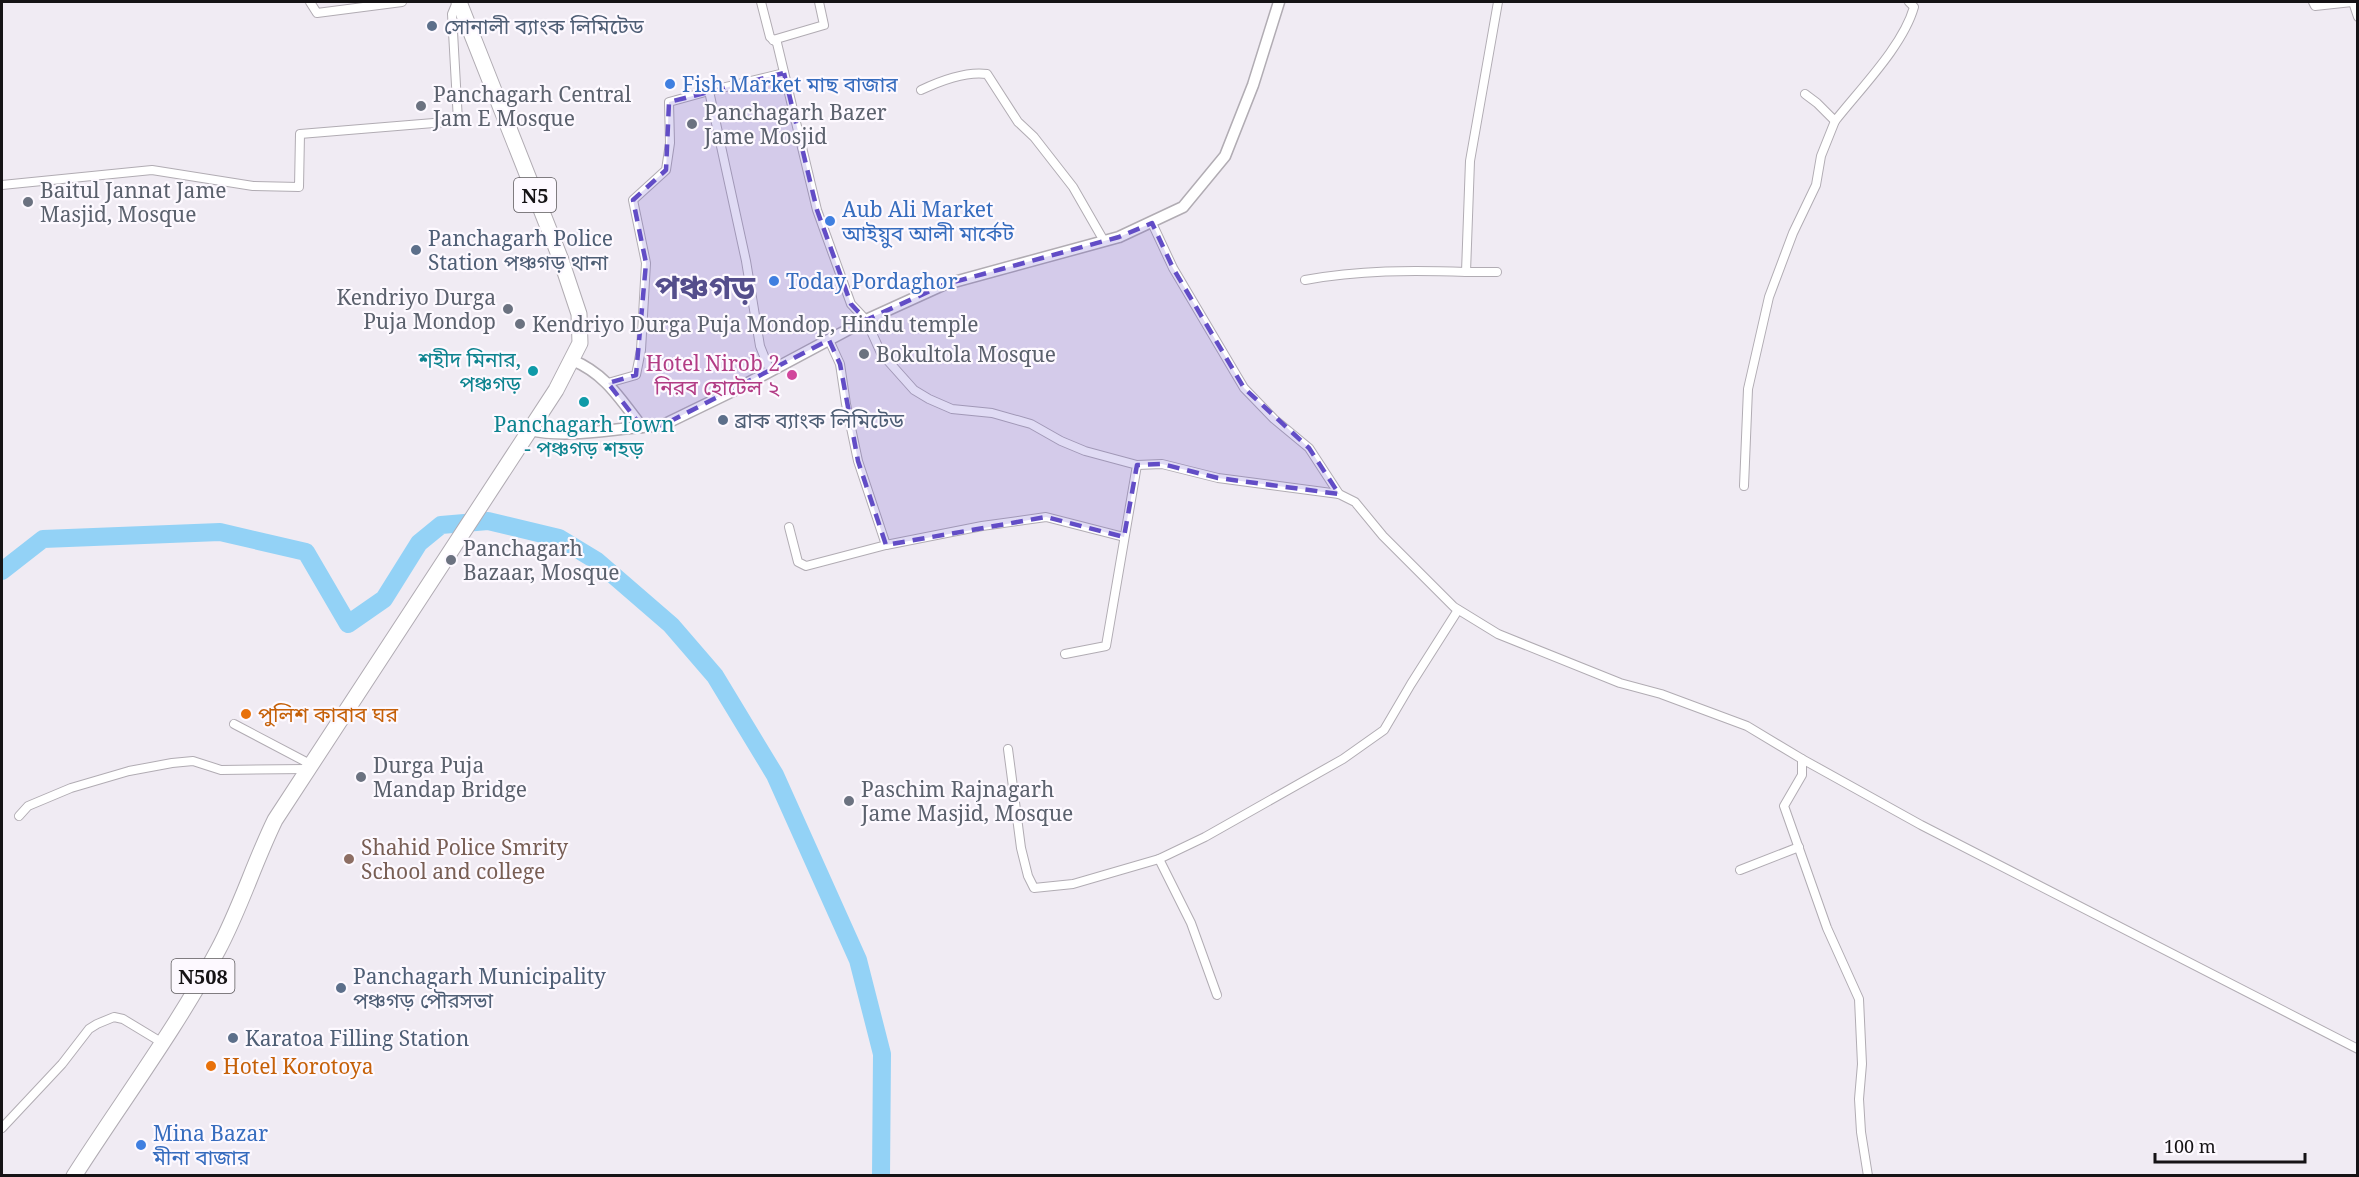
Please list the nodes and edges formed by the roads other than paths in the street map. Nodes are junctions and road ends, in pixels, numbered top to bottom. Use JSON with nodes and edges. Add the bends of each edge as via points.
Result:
{"nodes":[{"id":1,"x":310,"y":2,"type":"edge"},
{"id":2,"x":402,"y":2,"type":"edge"},
{"id":3,"x":458,"y":2,"type":"edge"},
{"id":4,"x":761,"y":2,"type":"edge"},
{"id":5,"x":819,"y":2,"type":"edge"},
{"id":6,"x":1279,"y":2,"type":"edge"},
{"id":7,"x":1498,"y":2,"type":"edge"},
{"id":8,"x":1909,"y":2,"type":"edge"},
{"id":9,"x":2313,"y":2,"type":"edge"},
{"id":10,"x":2353,"y":2,"type":"edge"},
{"id":11,"x":2358,"y":17,"type":"edge"},
{"id":12,"x":773,"y":40,"type":"junction"},
{"id":13,"x":784,"y":73,"type":"junction"},
{"id":14,"x":921,"y":90,"type":"dead end"},
{"id":15,"x":709,"y":91,"type":"junction"},
{"id":16,"x":1805,"y":94,"type":"dead end"},
{"id":17,"x":1835,"y":121,"type":"junction"},
{"id":18,"x":2,"y":185,"type":"edge"},
{"id":19,"x":1152,"y":223,"type":"junction"},
{"id":20,"x":1104,"y":241,"type":"junction"},
{"id":21,"x":1466,"y":272,"type":"junction"},
{"id":22,"x":1497,"y":272,"type":"dead end"},
{"id":23,"x":1305,"y":280,"type":"dead end"},
{"id":24,"x":866,"y":320,"type":"junction"},
{"id":25,"x":829,"y":340,"type":"junction"},
{"id":26,"x":572,"y":360,"type":"junction"},
{"id":27,"x":770,"y":371,"type":"junction"},
{"id":28,"x":608,"y":383,"type":"junction"},
{"id":29,"x":556,"y":390,"type":"joint"},
{"id":30,"x":642,"y":427,"type":"junction"},
{"id":31,"x":530,"y":430,"type":"junction"},
{"id":32,"x":1137,"y":465,"type":"junction"},
{"id":33,"x":1743,"y":486,"type":"dead end"},
{"id":34,"x":1339,"y":494,"type":"junction"},
{"id":35,"x":789,"y":526,"type":"dead end"},
{"id":36,"x":1124,"y":537,"type":"junction"},
{"id":37,"x":886,"y":545,"type":"junction"},
{"id":38,"x":1458,"y":610,"type":"junction"},
{"id":39,"x":1065,"y":654,"type":"dead end"},
{"id":40,"x":234,"y":724,"type":"dead end"},
{"id":41,"x":1008,"y":748,"type":"dead end"},
{"id":42,"x":1802,"y":759,"type":"junction"},
{"id":43,"x":309,"y":766,"type":"junction"},
{"id":44,"x":19,"y":816,"type":"dead end"},
{"id":45,"x":1799,"y":847,"type":"junction"},
{"id":46,"x":1160,"y":859,"type":"junction"},
{"id":47,"x":1740,"y":870,"type":"dead end"},
{"id":48,"x":1217,"y":995,"type":"dead end"},
{"id":49,"x":161,"y":1042,"type":"junction"},
{"id":50,"x":2358,"y":1049,"type":"edge"},
{"id":51,"x":2,"y":1128,"type":"edge"},
{"id":52,"x":74,"y":1176,"type":"edge"},
{"id":53,"x":1868,"y":1176,"type":"edge"}],
"edges":[{"from":1,"to":2,"type":"street","via":[[317,13]]},
{"from":3,"to":18,"type":"street","via":[[452,14],[458,121],[300,134],[299,187],[254,186],[152,170]]},
{"from":3,"to":26,"type":"highway","number":"N5","via":[[579,314],[580,343]]},
{"from":4,"to":12,"type":"street"},
{"from":5,"to":12,"type":"street","via":[[824,26]]},
{"from":6,"to":19,"type":"street","via":[[1225,156],[1183,207]]},
{"from":7,"to":21,"type":"street","via":[[1470,161]]},
{"from":8,"to":17,"type":"street","via":[[1914,7],[1909,23]]},
{"from":9,"to":10,"type":"street","via":[[2315,6]]},
{"from":10,"to":11,"type":"street"},
{"from":12,"to":13,"type":"street"},
{"from":13,"to":15,"type":"street"},
{"from":13,"to":24,"type":"street","via":[[817,210],[851,304]]},
{"from":14,"to":20,"type":"street","via":[[959,77],[987,74],[1018,122],[1073,187]]},
{"from":15,"to":27,"type":"street","via":[[760,346]]},
{"from":15,"to":28,"type":"street","via":[[669,102],[666,170],[633,200],[646,263],[641,350],[636,375]]},
{"from":16,"to":17,"type":"street"},
{"from":17,"to":33,"type":"street","via":[[1821,156],[1816,185],[1769,297],[1748,389]]},
{"from":19,"to":20,"type":"street"},
{"from":19,"to":34,"type":"street","via":[[1173,268],[1244,388],[1309,448]]},
{"from":20,"to":24,"type":"street","via":[[943,285]]},
{"from":21,"to":22,"type":"street"},
{"from":21,"to":23,"type":"street","via":[[1380,271]]},
{"from":24,"to":25,"type":"street"},
{"from":24,"to":32,"type":"street","via":[[881,353],[914,390],[929,399],[952,409],[992,413],[1031,424],[1085,451]]},
{"from":25,"to":27,"type":"street"},
{"from":25,"to":37,"type":"street","via":[[840,364],[858,460]]},
{"from":26,"to":28,"type":"street","via":[[590,367]]},
{"from":26,"to":29,"type":"highway","number":"N5"},
{"from":27,"to":30,"type":"street","via":[[663,425]]},
{"from":28,"to":30,"type":"street"},
{"from":29,"to":31,"type":"highway","number":"N508"},
{"from":30,"to":31,"type":"street","via":[[550,435]]},
{"from":31,"to":43,"type":"highway","number":"N508"},
{"from":32,"to":34,"type":"street","via":[[1162,464],[1218,478]]},
{"from":32,"to":36,"type":"street"},
{"from":34,"to":38,"type":"street","via":[[1355,502],[1383,536]]},
{"from":35,"to":37,"type":"street","via":[[798,562],[806,566]]},
{"from":36,"to":37,"type":"street","via":[[1046,517]]},
{"from":36,"to":39,"type":"street","via":[[1106,646]]},
{"from":38,"to":42,"type":"street","via":[[1498,634],[1561,661],[1747,726]]},
{"from":38,"to":46,"type":"street","via":[[1384,730],[1343,759]]},
{"from":40,"to":43,"type":"street"},
{"from":41,"to":46,"type":"street","via":[[1021,849],[1034,888],[1074,884]]},
{"from":42,"to":45,"type":"street","via":[[1802,775],[1784,806]]},
{"from":42,"to":50,"type":"street"},
{"from":43,"to":44,"type":"street","via":[[221,770],[193,761],[172,763],[71,788],[28,806]]},
{"from":43,"to":49,"type":"highway","number":"N508","via":[[275,820],[218,949]]},
{"from":45,"to":47,"type":"street"},
{"from":45,"to":53,"type":"street","via":[[1827,928],[1859,999],[1859,1099]]},
{"from":46,"to":48,"type":"street","via":[[1198,941]]},
{"from":49,"to":51,"type":"street","via":[[123,1019],[114,1017],[97,1024]]},
{"from":49,"to":52,"type":"highway","number":"N508"}]}
